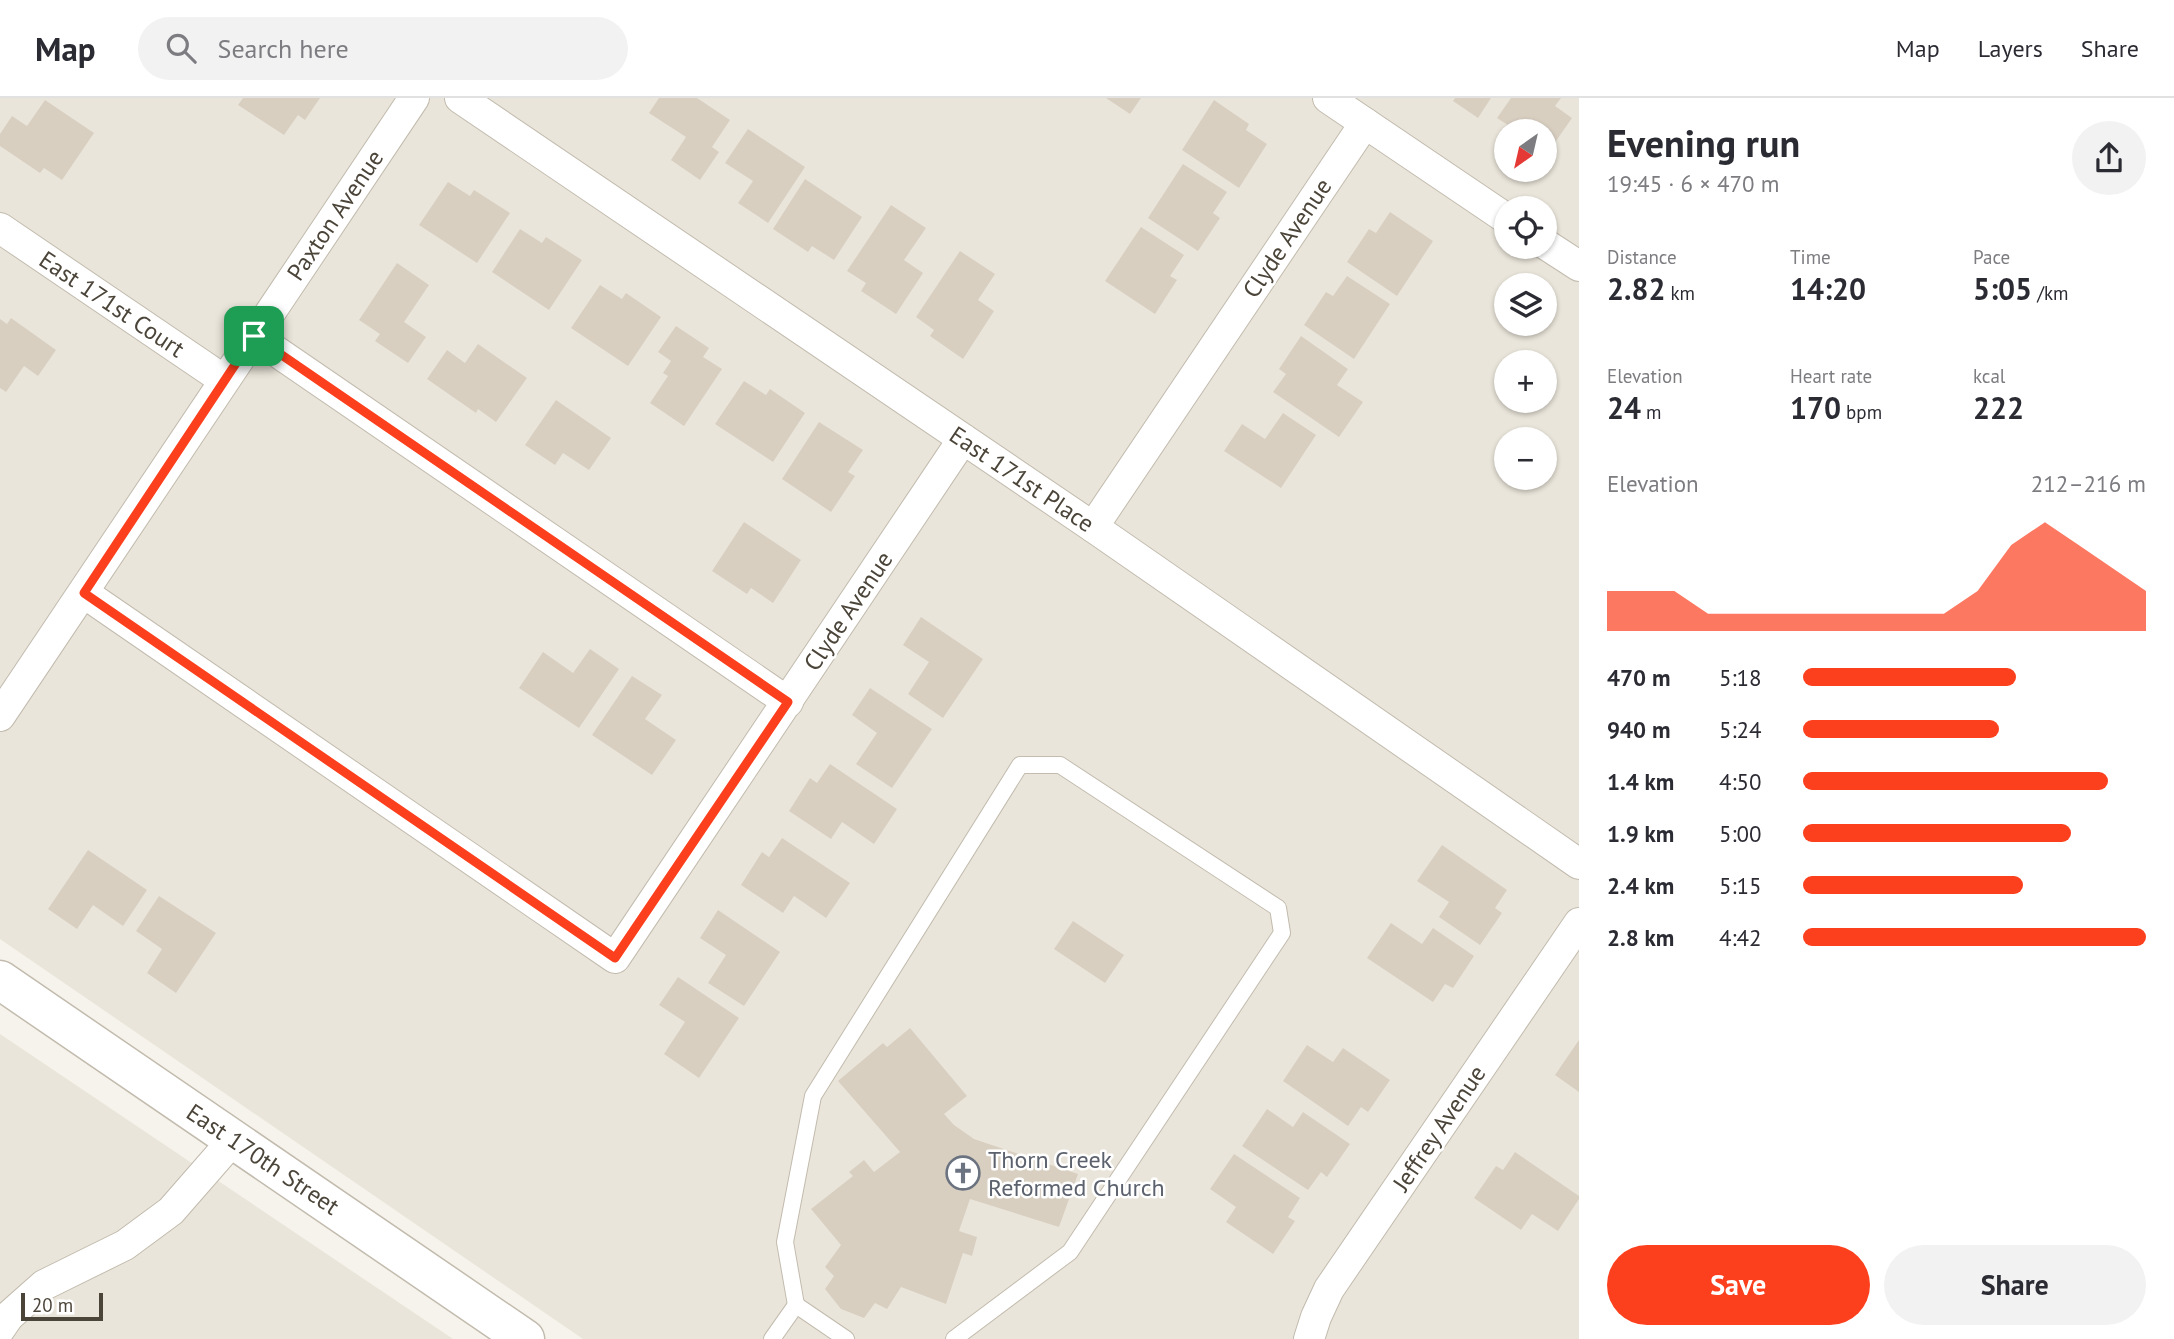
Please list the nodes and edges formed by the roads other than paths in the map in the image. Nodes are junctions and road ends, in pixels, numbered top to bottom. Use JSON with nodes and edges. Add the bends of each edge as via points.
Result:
{"nodes":[{"id":1,"x":414,"y":98,"type":"edge"},
{"id":2,"x":460,"y":98,"type":"edge"},
{"id":3,"x":1328,"y":98,"type":"edge"},
{"id":4,"x":1365,"y":123,"type":"junction"},
{"id":5,"x":1494,"y":210,"type":"edge"},
{"id":6,"x":0,"y":228,"type":"edge"},
{"id":7,"x":1557,"y":252,"type":"edge"},
{"id":8,"x":1579,"y":266,"type":"edge"},
{"id":9,"x":254,"y":336,"type":"junction"},
{"id":10,"x":224,"y":380,"type":"junction"},
{"id":11,"x":963,"y":439,"type":"junction"},
{"id":12,"x":1093,"y":527,"type":"junction"},
{"id":13,"x":84,"y":593,"type":"junction"},
{"id":14,"x":788,"y":702,"type":"junction"},
{"id":15,"x":0,"y":716,"type":"edge"},
{"id":16,"x":1579,"y":864,"type":"edge"},
{"id":17,"x":1579,"y":923,"type":"edge"},
{"id":18,"x":0,"y":980,"type":"edge"},
{"id":19,"x":233,"y":1139,"type":"junction"},
{"id":20,"x":796,"y":1305,"type":"junction"},
{"id":21,"x":0,"y":1329,"type":"edge"},
{"id":22,"x":525,"y":1339,"type":"edge"},
{"id":23,"x":772,"y":1339,"type":"edge"},
{"id":24,"x":846,"y":1339,"type":"edge"},
{"id":25,"x":954,"y":1339,"type":"edge"},
{"id":26,"x":1309,"y":1339,"type":"edge"}],
"edges":[{"from":1,"to":9,"type":"street","name":"Paxton Avenue"},
{"from":2,"to":11,"type":"street","name":"East 171st Place"},
{"from":3,"to":4,"type":"street"},
{"from":4,"to":5,"type":"street"},
{"from":4,"to":12,"type":"street","name":"Clyde Avenue"},
{"from":6,"to":10,"type":"street","name":"East 171st Court"},
{"from":7,"to":8,"type":"street"},
{"from":9,"to":10,"type":"street","name":"Paxton Avenue"},
{"from":9,"to":14,"type":"street"},
{"from":10,"to":13,"type":"street","name":"Paxton Avenue"},
{"from":11,"to":12,"type":"street","name":"East 171st Place"},
{"from":11,"to":14,"type":"street","name":"Clyde Avenue"},
{"from":12,"to":16,"type":"street","name":"East 171st Place"},
{"from":13,"to":14,"type":"street","name":"Clyde Avenue","via":[[615,958]]},
{"from":13,"to":15,"type":"street","name":"Paxton Avenue"},
{"from":17,"to":26,"type":"street","name":"Jeffrey Avenue","via":[[1329,1289]]},
{"from":18,"to":19,"type":"street","name":"East 170th Street"},
{"from":19,"to":21,"type":"street","via":[[171,1211],[125,1245],[44,1285]]},
{"from":19,"to":22,"type":"street","name":"East 170th Street"},
{"from":20,"to":23,"type":"lane"},
{"from":20,"to":24,"type":"lane"},
{"from":20,"to":25,"type":"lane","via":[[785,1242],[813,1096],[1020,765],[1060,765],[1278,908],[1282,933],[1070,1252]]}]}
